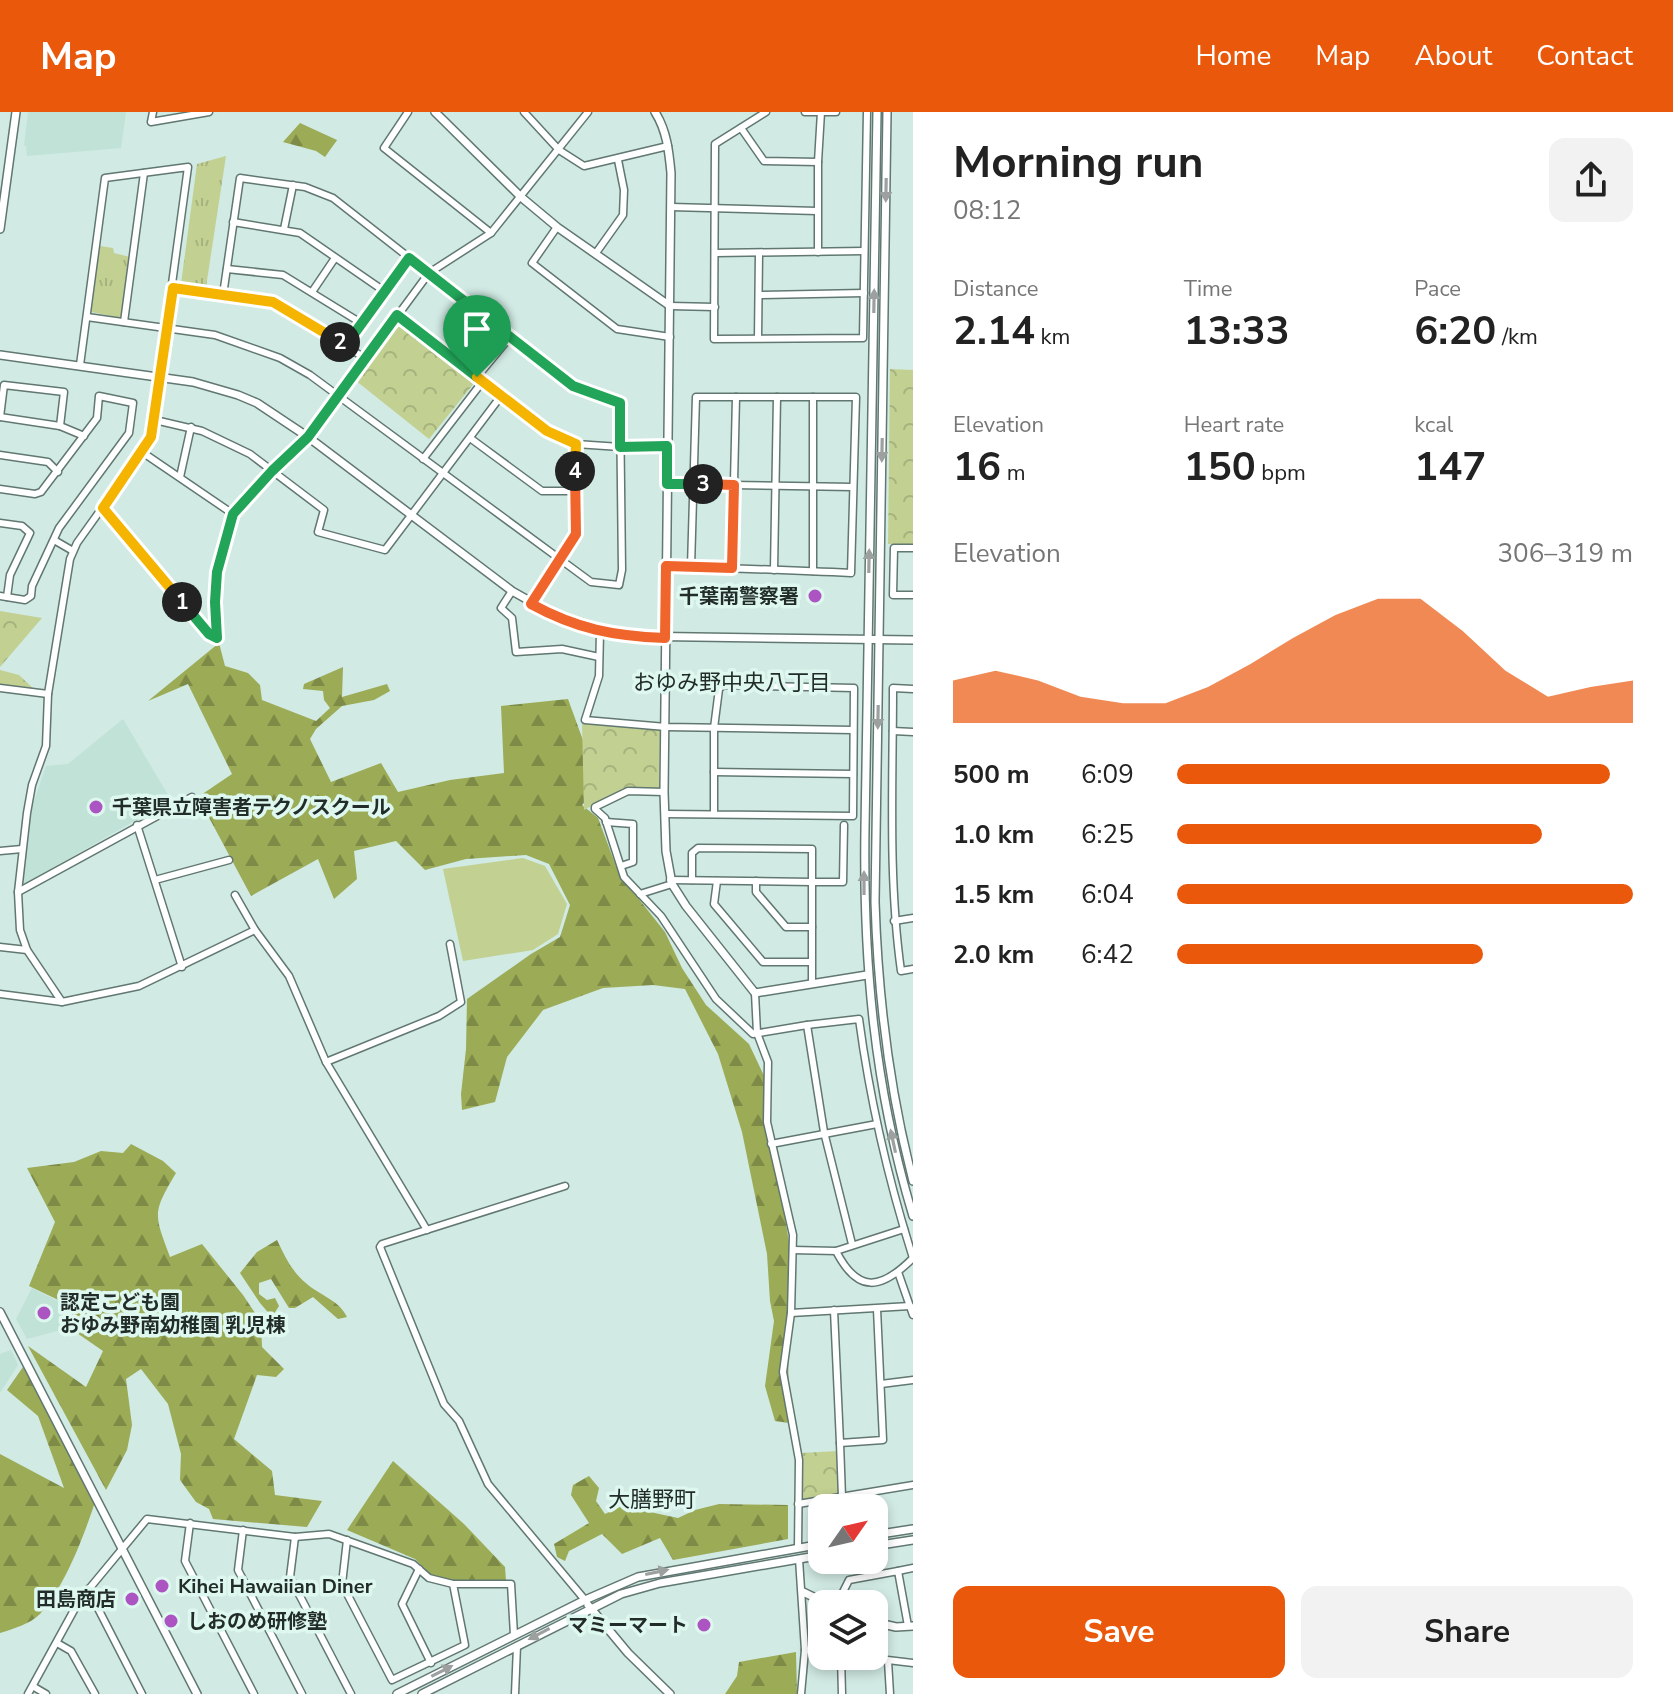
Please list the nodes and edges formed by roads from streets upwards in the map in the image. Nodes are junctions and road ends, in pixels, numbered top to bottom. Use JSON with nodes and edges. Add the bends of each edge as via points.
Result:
{"nodes":[{"id":1,"x":16,"y":112,"type":"edge"},
{"id":2,"x":153,"y":112,"type":"edge"},
{"id":3,"x":209,"y":112,"type":"edge"},
{"id":4,"x":408,"y":112,"type":"edge"},
{"id":5,"x":435,"y":112,"type":"edge"},
{"id":6,"x":524,"y":112,"type":"edge"},
{"id":7,"x":588,"y":112,"type":"edge"},
{"id":8,"x":655,"y":112,"type":"edge"},
{"id":9,"x":766,"y":112,"type":"edge"},
{"id":10,"x":805,"y":112,"type":"edge"},
{"id":11,"x":821,"y":112,"type":"edge"},
{"id":12,"x":836,"y":112,"type":"edge"},
{"id":13,"x":867,"y":112,"type":"edge"},
{"id":14,"x":877,"y":112,"type":"edge"},
{"id":15,"x":887,"y":112,"type":"edge"},
{"id":16,"x":741,"y":128,"type":"junction"},
{"id":17,"x":668,"y":146,"type":"junction"},
{"id":18,"x":559,"y":150,"type":"junction"},
{"id":19,"x":618,"y":160,"type":"junction"},
{"id":20,"x":818,"y":162,"type":"junction"},
{"id":21,"x":144,"y":173,"type":"junction"},
{"id":22,"x":293,"y":185,"type":"junction"},
{"id":23,"x":521,"y":197,"type":"junction"},
{"id":24,"x":671,"y":207,"type":"junction"},
{"id":25,"x":715,"y":208,"type":"junction"},
{"id":26,"x":817,"y":211,"type":"junction"},
{"id":27,"x":233,"y":222,"type":"junction"},
{"id":28,"x":557,"y":227,"type":"junction"},
{"id":29,"x":0,"y":229,"type":"edge"},
{"id":30,"x":284,"y":229,"type":"junction"},
{"id":31,"x":491,"y":233,"type":"junction"},
{"id":32,"x":864,"y":251,"type":"junction"},
{"id":33,"x":818,"y":252,"type":"junction"},
{"id":34,"x":596,"y":253,"type":"junction"},
{"id":35,"x":716,"y":253,"type":"junction"},
{"id":36,"x":759,"y":253,"type":"junction"},
{"id":37,"x":335,"y":258,"type":"junction"},
{"id":38,"x":409,"y":258,"type":"junction"},
{"id":39,"x":227,"y":269,"type":"junction"},
{"id":40,"x":429,"y":273,"type":"junction"},
{"id":41,"x":173,"y":288,"type":"junction"},
{"id":42,"x":384,"y":291,"type":"junction"},
{"id":43,"x":312,"y":292,"type":"junction"},
{"id":44,"x":864,"y":293,"type":"junction"},
{"id":45,"x":223,"y":295,"type":"junction"},
{"id":46,"x":759,"y":295,"type":"junction"},
{"id":47,"x":670,"y":306,"type":"junction"},
{"id":48,"x":715,"y":307,"type":"junction"},
{"id":49,"x":397,"y":315,"type":"junction"},
{"id":50,"x":87,"y":317,"type":"junction"},
{"id":51,"x":124,"y":322,"type":"junction"},
{"id":52,"x":361,"y":323,"type":"junction"},
{"id":53,"x":167,"y":329,"type":"junction"},
{"id":54,"x":510,"y":337,"type":"junction"},
{"id":55,"x":670,"y":337,"type":"junction"},
{"id":56,"x":758,"y":338,"type":"junction"},
{"id":57,"x":346,"y":345,"type":"junction"},
{"id":58,"x":0,"y":355,"type":"edge"},
{"id":59,"x":365,"y":358,"type":"junction"},
{"id":60,"x":80,"y":365,"type":"junction"},
{"id":61,"x":160,"y":377,"type":"junction"},
{"id":62,"x":480,"y":379,"type":"junction"},
{"id":63,"x":337,"y":396,"type":"junction"},
{"id":64,"x":501,"y":396,"type":"junction"},
{"id":65,"x":736,"y":397,"type":"junction"},
{"id":66,"x":777,"y":397,"type":"junction"},
{"id":67,"x":813,"y":397,"type":"junction"},
{"id":68,"x":0,"y":417,"type":"edge"},
{"id":69,"x":155,"y":420,"type":"junction"},
{"id":70,"x":60,"y":426,"type":"junction"},
{"id":71,"x":191,"y":427,"type":"junction"},
{"id":72,"x":84,"y":436,"type":"junction"},
{"id":73,"x":308,"y":437,"type":"junction"},
{"id":74,"x":470,"y":438,"type":"junction"},
{"id":75,"x":576,"y":444,"type":"junction"},
{"id":76,"x":667,"y":446,"type":"junction"},
{"id":77,"x":620,"y":447,"type":"junction"},
{"id":78,"x":142,"y":452,"type":"junction"},
{"id":79,"x":0,"y":455,"type":"edge"},
{"id":80,"x":423,"y":459,"type":"junction"},
{"id":81,"x":272,"y":471,"type":"junction"},
{"id":82,"x":58,"y":472,"type":"junction"},
{"id":83,"x":443,"y":473,"type":"junction"},
{"id":84,"x":180,"y":477,"type":"junction"},
{"id":85,"x":667,"y":484,"type":"junction"},
{"id":86,"x":693,"y":484,"type":"junction"},
{"id":87,"x":734,"y":485,"type":"junction"},
{"id":88,"x":775,"y":486,"type":"junction"},
{"id":89,"x":813,"y":486,"type":"junction"},
{"id":90,"x":853,"y":487,"type":"junction"},
{"id":91,"x":0,"y":489,"type":"edge"},
{"id":92,"x":573,"y":491,"type":"junction"},
{"id":93,"x":103,"y":508,"type":"junction"},
{"id":94,"x":233,"y":514,"type":"junction"},
{"id":95,"x":411,"y":515,"type":"junction"},
{"id":96,"x":0,"y":523,"type":"edge"},
{"id":97,"x":54,"y":540,"type":"junction"},
{"id":98,"x":913,"y":548,"type":"edge"},
{"id":99,"x":73,"y":551,"type":"junction"},
{"id":100,"x":560,"y":558,"type":"junction"},
{"id":101,"x":666,"y":566,"type":"junction"},
{"id":102,"x":691,"y":567,"type":"junction"},
{"id":103,"x":732,"y":568,"type":"junction"},
{"id":104,"x":774,"y":570,"type":"junction"},
{"id":105,"x":813,"y":571,"type":"junction"},
{"id":106,"x":512,"y":591,"type":"junction"},
{"id":107,"x":913,"y":595,"type":"edge"},
{"id":108,"x":4,"y":597,"type":"edge"},
{"id":109,"x":531,"y":604,"type":"junction"},
{"id":110,"x":600,"y":632,"type":"junction"},
{"id":111,"x":665,"y":638,"type":"junction"},
{"id":112,"x":868,"y":639,"type":"junction"},
{"id":113,"x":878,"y":639,"type":"junction"},
{"id":114,"x":913,"y":640,"type":"edge"},
{"id":115,"x":599,"y":657,"type":"junction"},
{"id":116,"x":0,"y":688,"type":"edge"},
{"id":117,"x":913,"y":689,"type":"edge"},
{"id":118,"x":48,"y":694,"type":"junction"},
{"id":119,"x":666,"y":727,"type":"junction"},
{"id":120,"x":714,"y":728,"type":"junction"},
{"id":121,"x":853,"y":730,"type":"junction"},
{"id":122,"x":893,"y":731,"type":"junction"},
{"id":123,"x":913,"y":732,"type":"edge"},
{"id":124,"x":714,"y":772,"type":"junction"},
{"id":125,"x":853,"y":774,"type":"junction"},
{"id":126,"x":664,"y":792,"type":"junction"},
{"id":127,"x":192,"y":797,"type":"dead end"},
{"id":128,"x":665,"y":814,"type":"junction"},
{"id":129,"x":714,"y":814,"type":"junction"},
{"id":130,"x":606,"y":822,"type":"junction"},
{"id":131,"x":137,"y":825,"type":"junction"},
{"id":132,"x":844,"y":825,"type":"dead end"},
{"id":133,"x":22,"y":849,"type":"junction"},
{"id":134,"x":0,"y":851,"type":"edge"},
{"id":135,"x":229,"y":860,"type":"dead end"},
{"id":136,"x":621,"y":866,"type":"junction"},
{"id":137,"x":155,"y":880,"type":"junction"},
{"id":138,"x":692,"y":880,"type":"junction"},
{"id":139,"x":717,"y":881,"type":"junction"},
{"id":140,"x":756,"y":881,"type":"junction"},
{"id":141,"x":671,"y":882,"type":"junction"},
{"id":142,"x":812,"y":882,"type":"junction"},
{"id":143,"x":18,"y":892,"type":"junction"},
{"id":144,"x":640,"y":894,"type":"junction"},
{"id":145,"x":235,"y":895,"type":"dead end"},
{"id":146,"x":913,"y":918,"type":"edge"},
{"id":147,"x":894,"y":921,"type":"junction"},
{"id":148,"x":812,"y":927,"type":"junction"},
{"id":149,"x":255,"y":930,"type":"junction"},
{"id":150,"x":450,"y":944,"type":"dead end"},
{"id":151,"x":0,"y":947,"type":"edge"},
{"id":152,"x":27,"y":950,"type":"junction"},
{"id":153,"x":811,"y":962,"type":"junction"},
{"id":154,"x":182,"y":967,"type":"junction"},
{"id":155,"x":913,"y":969,"type":"edge"},
{"id":156,"x":867,"y":975,"type":"junction"},
{"id":157,"x":812,"y":982,"type":"junction"},
{"id":158,"x":755,"y":993,"type":"junction"},
{"id":159,"x":0,"y":994,"type":"edge"},
{"id":160,"x":62,"y":1002,"type":"junction"},
{"id":161,"x":807,"y":1025,"type":"junction"},
{"id":162,"x":757,"y":1033,"type":"junction"},
{"id":163,"x":326,"y":1062,"type":"junction"},
{"id":164,"x":877,"y":1124,"type":"junction"},
{"id":165,"x":824,"y":1132,"type":"junction"},
{"id":166,"x":771,"y":1144,"type":"junction"},
{"id":167,"x":913,"y":1181,"type":"edge"},
{"id":168,"x":565,"y":1186,"type":"dead end"},
{"id":169,"x":913,"y":1216,"type":"edge"},
{"id":170,"x":904,"y":1229,"type":"junction"},
{"id":171,"x":427,"y":1230,"type":"junction"},
{"id":172,"x":852,"y":1244,"type":"junction"},
{"id":173,"x":793,"y":1250,"type":"junction"},
{"id":174,"x":836,"y":1251,"type":"junction"},
{"id":175,"x":913,"y":1258,"type":"edge"},
{"id":176,"x":898,"y":1272,"type":"junction"},
{"id":177,"x":910,"y":1306,"type":"junction"},
{"id":178,"x":877,"y":1309,"type":"junction"},
{"id":179,"x":834,"y":1310,"type":"junction"},
{"id":180,"x":0,"y":1312,"type":"edge"},
{"id":181,"x":791,"y":1313,"type":"junction"},
{"id":182,"x":913,"y":1315,"type":"edge"},
{"id":183,"x":913,"y":1380,"type":"edge"},
{"id":184,"x":881,"y":1384,"type":"junction"},
{"id":185,"x":840,"y":1443,"type":"junction"},
{"id":186,"x":913,"y":1485,"type":"edge"},
{"id":187,"x":842,"y":1494,"type":"edge"},
{"id":188,"x":860,"y":1494,"type":"edge"},
{"id":189,"x":808,"y":1502,"type":"edge"},
{"id":190,"x":798,"y":1504,"type":"junction"},
{"id":191,"x":190,"y":1523,"type":"junction"},
{"id":192,"x":913,"y":1529,"type":"edge"},
{"id":193,"x":243,"y":1530,"type":"junction"},
{"id":194,"x":888,"y":1533,"type":"edge"},
{"id":195,"x":295,"y":1537,"type":"junction"},
{"id":196,"x":347,"y":1540,"type":"junction"},
{"id":197,"x":913,"y":1540,"type":"edge"},
{"id":198,"x":888,"y":1544,"type":"edge"},
{"id":199,"x":122,"y":1546,"type":"junction"},
{"id":200,"x":808,"y":1546,"type":"edge"},
{"id":201,"x":798,"y":1548,"type":"junction"},
{"id":202,"x":808,"y":1557,"type":"edge"},
{"id":203,"x":799,"y":1559,"type":"junction"},
{"id":204,"x":913,"y":1568,"type":"edge"},
{"id":205,"x":419,"y":1569,"type":"junction"},
{"id":206,"x":898,"y":1571,"type":"junction"},
{"id":207,"x":453,"y":1584,"type":"junction"},
{"id":208,"x":88,"y":1589,"type":"junction"},
{"id":209,"x":844,"y":1590,"type":"edge"},
{"id":210,"x":803,"y":1592,"type":"junction"},
{"id":211,"x":808,"y":1594,"type":"edge"},
{"id":212,"x":587,"y":1603,"type":"junction"},
{"id":213,"x":888,"y":1626,"type":"edge"},
{"id":214,"x":910,"y":1626,"type":"edge"},
{"id":215,"x":514,"y":1635,"type":"junction"},
{"id":216,"x":57,"y":1643,"type":"junction"},
{"id":217,"x":517,"y":1646,"type":"junction"},
{"id":218,"x":805,"y":1650,"type":"junction"},
{"id":219,"x":808,"y":1650,"type":"edge"},
{"id":220,"x":888,"y":1661,"type":"joint"},
{"id":221,"x":431,"y":1663,"type":"junction"},
{"id":222,"x":913,"y":1663,"type":"edge"},
{"id":223,"x":841,"y":1670,"type":"edge"},
{"id":224,"x":34,"y":1687,"type":"junction"},
{"id":225,"x":28,"y":1694,"type":"edge"},
{"id":226,"x":46,"y":1694,"type":"edge"},
{"id":227,"x":95,"y":1694,"type":"edge"},
{"id":228,"x":142,"y":1694,"type":"edge"},
{"id":229,"x":197,"y":1694,"type":"edge"},
{"id":230,"x":254,"y":1694,"type":"edge"},
{"id":231,"x":302,"y":1694,"type":"edge"},
{"id":232,"x":351,"y":1694,"type":"edge"},
{"id":233,"x":397,"y":1694,"type":"edge"},
{"id":234,"x":422,"y":1694,"type":"edge"},
{"id":235,"x":515,"y":1694,"type":"edge"},
{"id":236,"x":670,"y":1694,"type":"edge"},
{"id":237,"x":801,"y":1694,"type":"edge"},
{"id":238,"x":842,"y":1694,"type":"edge"},
{"id":239,"x":890,"y":1694,"type":"edge"}],
"edges":[{"from":1,"to":29,"type":"street"},
{"from":2,"to":3,"type":"street","via":[[151,122]]},
{"from":4,"to":31,"type":"street","via":[[384,148]]},
{"from":5,"to":23,"type":"street"},
{"from":6,"to":18,"type":"street"},
{"from":7,"to":18,"type":"street"},
{"from":8,"to":17,"type":"street"},
{"from":9,"to":16,"type":"street"},
{"from":10,"to":11,"type":"street"},
{"from":11,"to":12,"type":"street"},
{"from":11,"to":20,"type":"street"},
{"from":13,"to":32,"type":"street"},
{"from":112,"to":14,"type":"street","one_way":true},
{"from":15,"to":113,"type":"street","one_way":true},
{"from":16,"to":20,"type":"street","via":[[764,161]]},
{"from":16,"to":25,"type":"street","via":[[715,144]]},
{"from":17,"to":19,"type":"street"},
{"from":17,"to":24,"type":"street"},
{"from":18,"to":19,"type":"street","via":[[584,166]]},
{"from":18,"to":23,"type":"street"},
{"from":19,"to":34,"type":"street","via":[[623,215]]},
{"from":20,"to":26,"type":"street"},
{"from":21,"to":41,"type":"street","via":[[188,167]]},
{"from":21,"to":50,"type":"street","via":[[105,178]]},
{"from":21,"to":51,"type":"street"},
{"from":22,"to":27,"type":"street","via":[[240,178]]},
{"from":22,"to":30,"type":"street"},
{"from":22,"to":38,"type":"street","via":[[333,198]]},
{"from":23,"to":28,"type":"street"},
{"from":23,"to":31,"type":"street"},
{"from":24,"to":25,"type":"street"},
{"from":24,"to":47,"type":"street"},
{"from":25,"to":26,"type":"street"},
{"from":25,"to":35,"type":"street"},
{"from":26,"to":33,"type":"street"},
{"from":27,"to":30,"type":"street"},
{"from":27,"to":39,"type":"street"},
{"from":28,"to":34,"type":"street"},
{"from":28,"to":55,"type":"street","via":[[532,263],[617,329]]},
{"from":30,"to":37,"type":"street","via":[[300,233]]},
{"from":31,"to":40,"type":"street"},
{"from":32,"to":33,"type":"street"},
{"from":32,"to":44,"type":"street"},
{"from":33,"to":36,"type":"street"},
{"from":34,"to":47,"type":"street"},
{"from":35,"to":36,"type":"street"},
{"from":35,"to":48,"type":"street"},
{"from":36,"to":46,"type":"street"},
{"from":37,"to":42,"type":"street"},
{"from":37,"to":43,"type":"street"},
{"from":38,"to":40,"type":"street"},
{"from":38,"to":42,"type":"street"},
{"from":39,"to":43,"type":"street","via":[[283,275]]},
{"from":39,"to":45,"type":"street"},
{"from":40,"to":49,"type":"street"},
{"from":40,"to":54,"type":"street"},
{"from":41,"to":45,"type":"street"},
{"from":41,"to":53,"type":"street"},
{"from":42,"to":52,"type":"street"},
{"from":43,"to":52,"type":"street"},
{"from":44,"to":46,"type":"street"},
{"from":44,"to":56,"type":"street","via":[[863,338]]},
{"from":45,"to":57,"type":"street","via":[[273,302]]},
{"from":46,"to":56,"type":"street"},
{"from":47,"to":48,"type":"street"},
{"from":47,"to":55,"type":"street"},
{"from":48,"to":56,"type":"street","via":[[714,339]]},
{"from":49,"to":59,"type":"street"},
{"from":49,"to":62,"type":"street"},
{"from":50,"to":51,"type":"street"},
{"from":50,"to":60,"type":"street"},
{"from":51,"to":53,"type":"street"},
{"from":52,"to":57,"type":"street"},
{"from":53,"to":61,"type":"street"},
{"from":53,"to":63,"type":"street","via":[[215,335],[280,358]]},
{"from":54,"to":62,"type":"street"},
{"from":54,"to":77,"type":"street","via":[[573,386],[620,403]]},
{"from":55,"to":76,"type":"street"},
{"from":57,"to":59,"type":"street"},
{"from":58,"to":60,"type":"street"},
{"from":59,"to":63,"type":"street"},
{"from":60,"to":61,"type":"street"},
{"from":61,"to":69,"type":"street"},
{"from":61,"to":73,"type":"street","via":[[238,395]]},
{"from":62,"to":64,"type":"street"},
{"from":62,"to":80,"type":"street"},
{"from":63,"to":73,"type":"street"},
{"from":63,"to":80,"type":"street"},
{"from":64,"to":74,"type":"street"},
{"from":64,"to":75,"type":"street","via":[[547,431]]},
{"from":65,"to":66,"type":"street"},
{"from":65,"to":86,"type":"street","via":[[696,397]]},
{"from":65,"to":87,"type":"street"},
{"from":66,"to":67,"type":"street"},
{"from":66,"to":88,"type":"street"},
{"from":67,"to":89,"type":"street"},
{"from":67,"to":90,"type":"street","via":[[856,397]]},
{"from":68,"to":70,"type":"street"},
{"from":68,"to":70,"type":"street","via":[[4,385],[64,392]]},
{"from":69,"to":71,"type":"street"},
{"from":69,"to":78,"type":"street"},
{"from":70,"to":72,"type":"street"},
{"from":71,"to":81,"type":"street","via":[[250,454]]},
{"from":71,"to":84,"type":"street"},
{"from":72,"to":82,"type":"street"},
{"from":72,"to":97,"type":"street","via":[[97,418],[99,396],[133,403],[129,433]]},
{"from":73,"to":81,"type":"street"},
{"from":73,"to":95,"type":"street"},
{"from":74,"to":83,"type":"street"},
{"from":74,"to":92,"type":"street","via":[[542,491]]},
{"from":75,"to":77,"type":"street"},
{"from":75,"to":92,"type":"street"},
{"from":76,"to":77,"type":"street"},
{"from":76,"to":85,"type":"street"},
{"from":77,"to":100,"type":"street","via":[[619,585],[591,582]]},
{"from":78,"to":84,"type":"street"},
{"from":78,"to":93,"type":"street"},
{"from":79,"to":82,"type":"street","via":[[48,462]]},
{"from":80,"to":83,"type":"street"},
{"from":81,"to":94,"type":"street"},
{"from":81,"to":95,"type":"street","via":[[324,510],[318,532],[385,550]]},
{"from":82,"to":91,"type":"street","via":[[35,494]]},
{"from":83,"to":95,"type":"street"},
{"from":83,"to":100,"type":"street"},
{"from":84,"to":94,"type":"street"},
{"from":85,"to":86,"type":"street"},
{"from":85,"to":101,"type":"street"},
{"from":86,"to":87,"type":"street"},
{"from":86,"to":102,"type":"street"},
{"from":87,"to":88,"type":"street"},
{"from":87,"to":103,"type":"street"},
{"from":88,"to":89,"type":"street"},
{"from":88,"to":104,"type":"street"},
{"from":89,"to":90,"type":"street"},
{"from":89,"to":105,"type":"street"},
{"from":90,"to":105,"type":"street","via":[[851,573]]},
{"from":92,"to":100,"type":"street","via":[[576,534]]},
{"from":93,"to":94,"type":"street","via":[[217,638],[217,572]]},
{"from":93,"to":99,"type":"street"},
{"from":95,"to":106,"type":"street"},
{"from":96,"to":108,"type":"street","via":[[22,526],[30,533]]},
{"from":97,"to":99,"type":"street"},
{"from":97,"to":108,"type":"street","via":[[31,596]]},
{"from":98,"to":107,"type":"street","via":[[894,548],[893,595]]},
{"from":99,"to":118,"type":"street"},
{"from":100,"to":109,"type":"street"},
{"from":101,"to":102,"type":"street"},
{"from":101,"to":111,"type":"street"},
{"from":102,"to":103,"type":"street"},
{"from":103,"to":104,"type":"street"},
{"from":104,"to":105,"type":"street"},
{"from":106,"to":109,"type":"street"},
{"from":106,"to":115,"type":"street","via":[[501,608],[512,618],[516,652],[562,649]]},
{"from":109,"to":110,"type":"street"},
{"from":110,"to":111,"type":"street"},
{"from":110,"to":115,"type":"street"},
{"from":111,"to":112,"type":"street"},
{"from":111,"to":119,"type":"street"},
{"from":112,"to":113,"type":"street"},
{"from":156,"to":112,"type":"street","one_way":true},
{"from":113,"to":114,"type":"street"},
{"from":113,"to":167,"type":"street","one_way":true,"via":[[877,974]]},
{"from":115,"to":119,"type":"street","via":[[599,676],[585,720]]},
{"from":116,"to":118,"type":"street"},
{"from":117,"to":122,"type":"street","via":[[893,688]]},
{"from":118,"to":133,"type":"street","via":[[46,746],[32,785]]},
{"from":119,"to":120,"type":"street"},
{"from":119,"to":126,"type":"street"},
{"from":120,"to":121,"type":"street"},
{"from":120,"to":121,"type":"street","via":[[723,685],[854,688]]},
{"from":120,"to":124,"type":"street"},
{"from":121,"to":125,"type":"street"},
{"from":122,"to":123,"type":"street"},
{"from":122,"to":147,"type":"street"},
{"from":124,"to":125,"type":"street"},
{"from":124,"to":129,"type":"street"},
{"from":125,"to":129,"type":"street","via":[[853,816]]},
{"from":126,"to":128,"type":"street"},
{"from":126,"to":130,"type":"street","via":[[628,791],[595,807]]},
{"from":127,"to":131,"type":"street"},
{"from":128,"to":129,"type":"street"},
{"from":128,"to":141,"type":"street"},
{"from":130,"to":136,"type":"street"},
{"from":130,"to":136,"type":"street","via":[[633,824],[633,862]]},
{"from":131,"to":137,"type":"street"},
{"from":131,"to":143,"type":"street"},
{"from":132,"to":142,"type":"street","via":[[843,882]]},
{"from":133,"to":134,"type":"street"},
{"from":133,"to":143,"type":"street"},
{"from":135,"to":137,"type":"street"},
{"from":136,"to":144,"type":"street"},
{"from":137,"to":154,"type":"street"},
{"from":138,"to":139,"type":"street"},
{"from":138,"to":141,"type":"street"},
{"from":138,"to":142,"type":"street","via":[[692,853],[698,848],[812,849]]},
{"from":139,"to":140,"type":"street"},
{"from":139,"to":153,"type":"street","via":[[714,904],[763,962]]},
{"from":140,"to":142,"type":"street"},
{"from":140,"to":148,"type":"street","via":[[756,892],[786,927]]},
{"from":141,"to":144,"type":"street"},
{"from":141,"to":158,"type":"street"},
{"from":142,"to":148,"type":"street"},
{"from":143,"to":152,"type":"street"},
{"from":144,"to":162,"type":"street","via":[[661,916],[716,999]]},
{"from":145,"to":149,"type":"street"},
{"from":146,"to":147,"type":"street"},
{"from":147,"to":155,"type":"street","via":[[901,971]]},
{"from":148,"to":153,"type":"street"},
{"from":149,"to":154,"type":"street"},
{"from":149,"to":163,"type":"street","via":[[289,976]]},
{"from":150,"to":163,"type":"street","via":[[461,1002]]},
{"from":151,"to":152,"type":"street"},
{"from":152,"to":160,"type":"street"},
{"from":153,"to":157,"type":"street"},
{"from":154,"to":160,"type":"street","via":[[139,986]]},
{"from":156,"to":157,"type":"street"},
{"from":169,"to":156,"type":"street","one_way":true,"via":[[881,1083]]},
{"from":157,"to":158,"type":"street"},
{"from":158,"to":162,"type":"street"},
{"from":159,"to":160,"type":"street"},
{"from":161,"to":162,"type":"street"},
{"from":161,"to":164,"type":"street","via":[[859,1019]]},
{"from":161,"to":165,"type":"street"},
{"from":162,"to":166,"type":"street","via":[[768,1062]]},
{"from":163,"to":171,"type":"street"},
{"from":164,"to":165,"type":"street"},
{"from":164,"to":170,"type":"street"},
{"from":165,"to":166,"type":"street"},
{"from":165,"to":172,"type":"street"},
{"from":166,"to":173,"type":"street"},
{"from":168,"to":171,"type":"street"},
{"from":170,"to":172,"type":"street"},
{"from":170,"to":175,"type":"street"},
{"from":171,"to":212,"type":"street","via":[[380,1247],[444,1404],[459,1421],[488,1484]]},
{"from":172,"to":174,"type":"street"},
{"from":173,"to":174,"type":"street"},
{"from":173,"to":181,"type":"street"},
{"from":174,"to":176,"type":"street","via":[[856,1280],[879,1282]]},
{"from":175,"to":176,"type":"street"},
{"from":176,"to":177,"type":"street"},
{"from":177,"to":178,"type":"street"},
{"from":177,"to":182,"type":"street"},
{"from":178,"to":179,"type":"street"},
{"from":178,"to":184,"type":"street"},
{"from":179,"to":181,"type":"street"},
{"from":179,"to":185,"type":"street"},
{"from":180,"to":199,"type":"street"},
{"from":181,"to":190,"type":"street","via":[[783,1372],[799,1460]]},
{"from":183,"to":184,"type":"street"},
{"from":184,"to":185,"type":"street","via":[[883,1440]]},
{"from":185,"to":187,"type":"street"},
{"from":186,"to":188,"type":"street"},
{"from":189,"to":190,"type":"street"},
{"from":190,"to":201,"type":"street"},
{"from":191,"to":193,"type":"street"},
{"from":191,"to":199,"type":"street","via":[[147,1519]]},
{"from":191,"to":230,"type":"street","via":[[185,1561]]},
{"from":192,"to":194,"type":"street"},
{"from":193,"to":195,"type":"street"},
{"from":193,"to":231,"type":"street","via":[[238,1570]]},
{"from":195,"to":196,"type":"street","via":[[329,1534]]},
{"from":195,"to":232,"type":"street","via":[[290,1577]]},
{"from":196,"to":205,"type":"street"},
{"from":196,"to":221,"type":"street","via":[[342,1584],[392,1680]]},
{"from":197,"to":198,"type":"street"},
{"from":199,"to":208,"type":"street"},
{"from":199,"to":229,"type":"street"},
{"from":200,"to":201,"type":"street"},
{"from":212,"to":201,"type":"street","one_way":true,"via":[[615,1585],[659,1571]]},
{"from":202,"to":203,"type":"street"},
{"from":203,"to":210,"type":"street"},
{"from":203,"to":212,"type":"street","via":[[660,1583]]},
{"from":204,"to":206,"type":"street"},
{"from":205,"to":207,"type":"street","via":[[429,1578]]},
{"from":205,"to":221,"type":"street","via":[[402,1604]]},
{"from":206,"to":209,"type":"street","via":[[849,1580]]},
{"from":206,"to":214,"type":"street"},
{"from":207,"to":215,"type":"street","via":[[511,1584]]},
{"from":207,"to":221,"type":"street","via":[[465,1645]]},
{"from":208,"to":216,"type":"street"},
{"from":208,"to":228,"type":"street"},
{"from":210,"to":211,"type":"street"},
{"from":210,"to":218,"type":"street"},
{"from":212,"to":215,"type":"street"},
{"from":212,"to":217,"type":"street","one_way":true},
{"from":212,"to":236,"type":"street"},
{"from":213,"to":214,"type":"street"},
{"from":233,"to":215,"type":"street","one_way":true},
{"from":216,"to":224,"type":"street"},
{"from":216,"to":227,"type":"street","via":[[71,1651]]},
{"from":217,"to":234,"type":"street"},
{"from":217,"to":235,"type":"street"},
{"from":218,"to":219,"type":"street"},
{"from":218,"to":237,"type":"street"},
{"from":220,"to":222,"type":"street"},
{"from":220,"to":239,"type":"street"},
{"from":223,"to":238,"type":"street"},
{"from":224,"to":225,"type":"street"},
{"from":224,"to":226,"type":"street"}]}
